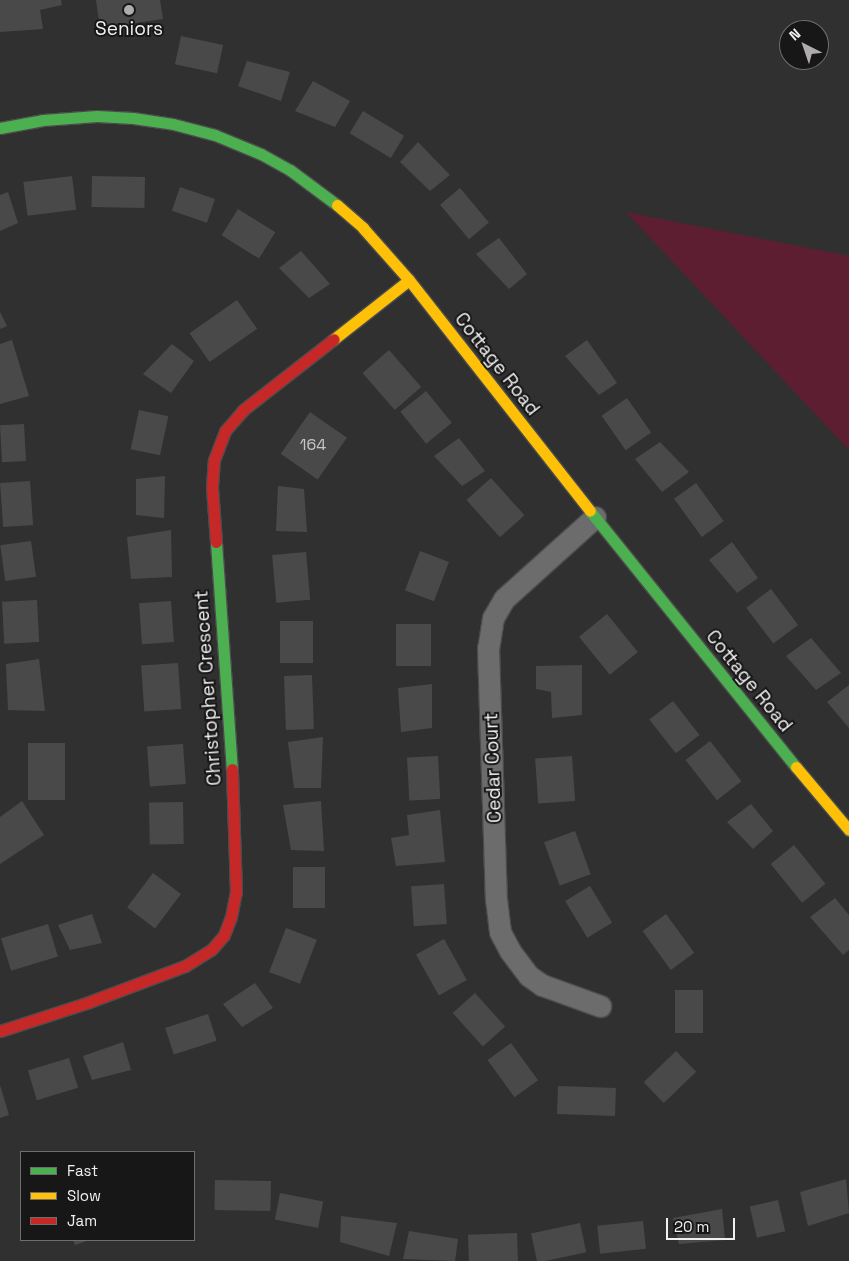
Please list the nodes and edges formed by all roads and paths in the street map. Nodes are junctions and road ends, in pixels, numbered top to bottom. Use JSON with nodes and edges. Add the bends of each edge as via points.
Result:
{"nodes":[{"id":1,"x":0,"y":128,"type":"edge"},
{"id":2,"x":409,"y":280,"type":"junction"},
{"id":3,"x":595,"y":518,"type":"junction"},
{"id":4,"x":849,"y":830,"type":"edge"},
{"id":5,"x":600,"y":1006,"type":"dead end"},
{"id":6,"x":0,"y":1031,"type":"edge"}],
"edges":[{"from":1,"to":2,"type":"street","name":"Cottage Road","via":[[43,120],[109,116],[173,124],[235,142],[276,162],[327,195],[353,218]]},
{"from":2,"to":3,"type":"street","name":"Cottage Road"},
{"from":2,"to":6,"type":"street","name":"Christopher Crescent","via":[[243,410],[225,431],[214,460],[212,487],[236,892],[224,935],[205,955],[185,966]]},
{"from":3,"to":4,"type":"street","name":"Cottage Road"},
{"from":3,"to":5,"type":"street","name":"Cedar Court","via":[[504,599],[493,618],[488,648],[496,899],[500,932],[529,976],[542,985]]}]}
